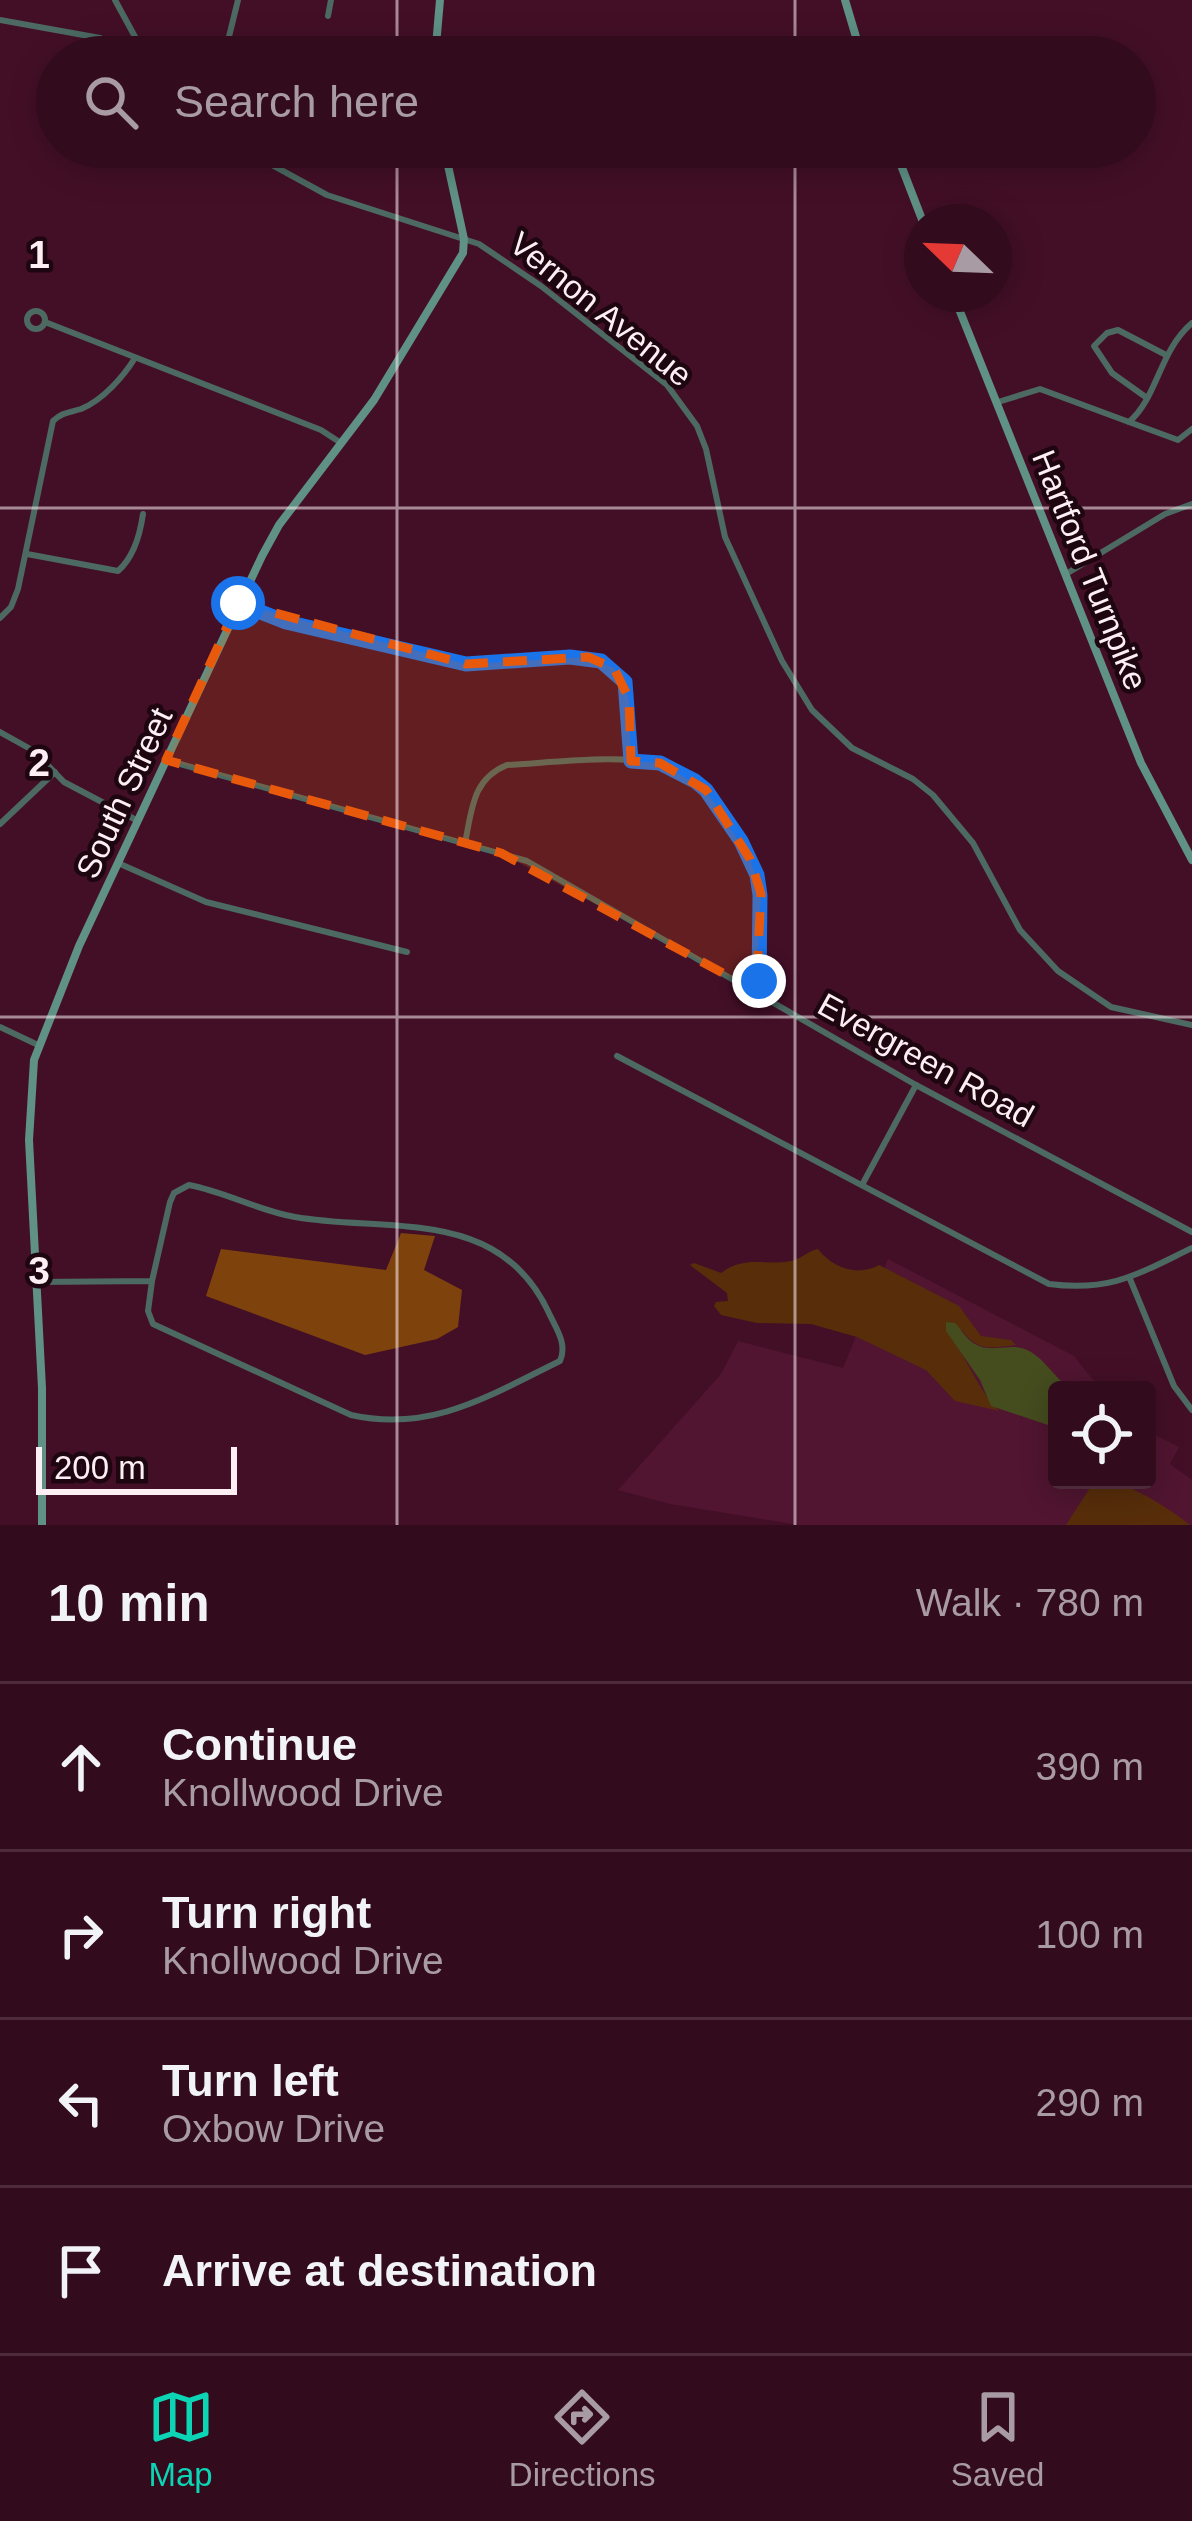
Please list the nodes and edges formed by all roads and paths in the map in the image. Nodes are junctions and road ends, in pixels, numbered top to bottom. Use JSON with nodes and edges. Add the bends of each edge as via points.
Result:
{"nodes":[{"id":1,"x":115,"y":0,"type":"edge"},
{"id":2,"x":238,"y":0,"type":"edge"},
{"id":3,"x":331,"y":0,"type":"edge"},
{"id":4,"x":440,"y":0,"type":"edge"},
{"id":5,"x":844,"y":0,"type":"edge"},
{"id":6,"x":328,"y":16,"type":"dead end"},
{"id":7,"x":0,"y":20,"type":"edge"},
{"id":8,"x":90,"y":36,"type":"edge"},
{"id":9,"x":135,"y":36,"type":"edge"},
{"id":10,"x":229,"y":36,"type":"edge"},
{"id":11,"x":437,"y":36,"type":"edge"},
{"id":12,"x":855,"y":36,"type":"edge"},
{"id":13,"x":278,"y":168,"type":"edge"},
{"id":14,"x":449,"y":168,"type":"edge"},
{"id":15,"x":902,"y":168,"type":"edge"},
{"id":16,"x":916,"y":204,"type":"edge"},
{"id":17,"x":464,"y":238,"type":"junction"},
{"id":18,"x":960,"y":312,"type":"edge"},
{"id":19,"x":45,"y":322,"type":"dead end"},
{"id":20,"x":1192,"y":323,"type":"edge"},
{"id":21,"x":1166,"y":355,"type":"junction"},
{"id":22,"x":135,"y":358,"type":"junction"},
{"id":23,"x":1147,"y":398,"type":"junction"},
{"id":24,"x":998,"y":402,"type":"junction"},
{"id":25,"x":1129,"y":422,"type":"junction"},
{"id":26,"x":1192,"y":429,"type":"edge"},
{"id":27,"x":341,"y":443,"type":"junction"},
{"id":28,"x":1192,"y":504,"type":"edge"},
{"id":29,"x":143,"y":514,"type":"dead end"},
{"id":30,"x":27,"y":554,"type":"junction"},
{"id":31,"x":1066,"y":574,"type":"junction"},
{"id":32,"x":238,"y":603,"type":"junction"},
{"id":33,"x":0,"y":618,"type":"edge"},
{"id":34,"x":0,"y":732,"type":"edge"},
{"id":35,"x":166,"y":760,"type":"junction"},
{"id":36,"x":631,"y":761,"type":"junction"},
{"id":37,"x":55,"y":772,"type":"junction"},
{"id":38,"x":138,"y":821,"type":"junction"},
{"id":39,"x":0,"y":824,"type":"edge"},
{"id":40,"x":465,"y":843,"type":"junction"},
{"id":41,"x":1192,"y":860,"type":"edge"},
{"id":42,"x":118,"y":863,"type":"junction"},
{"id":43,"x":407,"y":952,"type":"dead end"},
{"id":44,"x":756,"y":991,"type":"junction"},
{"id":45,"x":1192,"y":1025,"type":"edge"},
{"id":46,"x":0,"y":1027,"type":"edge"},
{"id":47,"x":38,"y":1045,"type":"junction"},
{"id":48,"x":617,"y":1056,"type":"dead end"},
{"id":49,"x":916,"y":1084,"type":"junction"},
{"id":50,"x":862,"y":1185,"type":"junction"},
{"id":51,"x":1192,"y":1232,"type":"edge"},
{"id":52,"x":1192,"y":1248,"type":"edge"},
{"id":53,"x":1130,"y":1277,"type":"junction"},
{"id":54,"x":152,"y":1281,"type":"junction"},
{"id":55,"x":38,"y":1282,"type":"junction"},
{"id":56,"x":1192,"y":1410,"type":"edge"},
{"id":57,"x":42,"y":1525,"type":"edge"}],
"edges":[{"from":1,"to":9,"type":"street"},
{"from":2,"to":10,"type":"street"},
{"from":3,"to":6,"type":"street"},
{"from":4,"to":11,"type":"street"},
{"from":5,"to":12,"type":"street"},
{"from":7,"to":8,"type":"street"},
{"from":13,"to":17,"type":"street","name":"Vernon Avenue","via":[[367,211]]},
{"from":14,"to":17,"type":"street"},
{"from":15,"to":16,"type":"street"},
{"from":17,"to":27,"type":"street","name":"South Street","via":[[453,273]]},
{"from":17,"to":45,"type":"street","name":"Vernon Avenue","via":[[541,286],[685,405],[706,448],[725,537],[745,584],[782,661],[832,732],[933,795],[980,854],[1020,930],[1071,982],[1111,1007]]},
{"from":18,"to":24,"type":"street","name":"Hartford Turnpike"},
{"from":19,"to":22,"type":"street"},
{"from":20,"to":21,"type":"street"},
{"from":21,"to":23,"type":"street"},
{"from":21,"to":23,"type":"street","via":[[1118,329],[1094,346],[1112,373]]},
{"from":22,"to":27,"type":"street"},
{"from":22,"to":30,"type":"street","via":[[103,395],[53,422]]},
{"from":23,"to":25,"type":"street"},
{"from":24,"to":25,"type":"street","via":[[1040,389]]},
{"from":24,"to":31,"type":"street","name":"Hartford Turnpike"},
{"from":25,"to":26,"type":"street","via":[[1178,440]]},
{"from":27,"to":32,"type":"street","name":"South Street","via":[[279,525]]},
{"from":28,"to":31,"type":"street"},
{"from":29,"to":30,"type":"street","via":[[118,572]]},
{"from":30,"to":33,"type":"street"},
{"from":31,"to":41,"type":"street","name":"Hartford Turnpike","via":[[1141,763]]},
{"from":32,"to":35,"type":"street","name":"South Street"},
{"from":32,"to":36,"type":"street","via":[[466,664],[601,661],[625,682]]},
{"from":34,"to":37,"type":"street"},
{"from":35,"to":38,"type":"street","name":"South Street"},
{"from":35,"to":40,"type":"street","name":"Evergreen Road"},
{"from":36,"to":40,"type":"street","via":[[490,772],[479,784]]},
{"from":36,"to":44,"type":"street","via":[[660,763],[695,781],[741,841],[760,895]]},
{"from":37,"to":38,"type":"street"},
{"from":37,"to":39,"type":"street"},
{"from":38,"to":42,"type":"street","name":"South Street"},
{"from":40,"to":44,"type":"street","name":"Evergreen Road","via":[[527,861]]},
{"from":42,"to":43,"type":"street","via":[[206,902]]},
{"from":42,"to":47,"type":"street","name":"South Street"},
{"from":44,"to":49,"type":"street","name":"Evergreen Road"},
{"from":46,"to":47,"type":"street"},
{"from":47,"to":55,"type":"street","name":"South Street","via":[[28,1102]]},
{"from":48,"to":50,"type":"street"},
{"from":49,"to":50,"type":"street"},
{"from":49,"to":51,"type":"street","name":"Evergreen Road"},
{"from":50,"to":53,"type":"street","via":[[1049,1283],[1087,1288]]},
{"from":52,"to":53,"type":"street"},
{"from":53,"to":56,"type":"street"},
{"from":54,"to":54,"type":"street","via":[[170,1202],[190,1185],[294,1217],[457,1232],[527,1276],[563,1344],[560,1361],[463,1408],[413,1421],[374,1420],[152,1324]]},
{"from":54,"to":55,"type":"street"},
{"from":55,"to":57,"type":"street","name":"South Street"}]}
